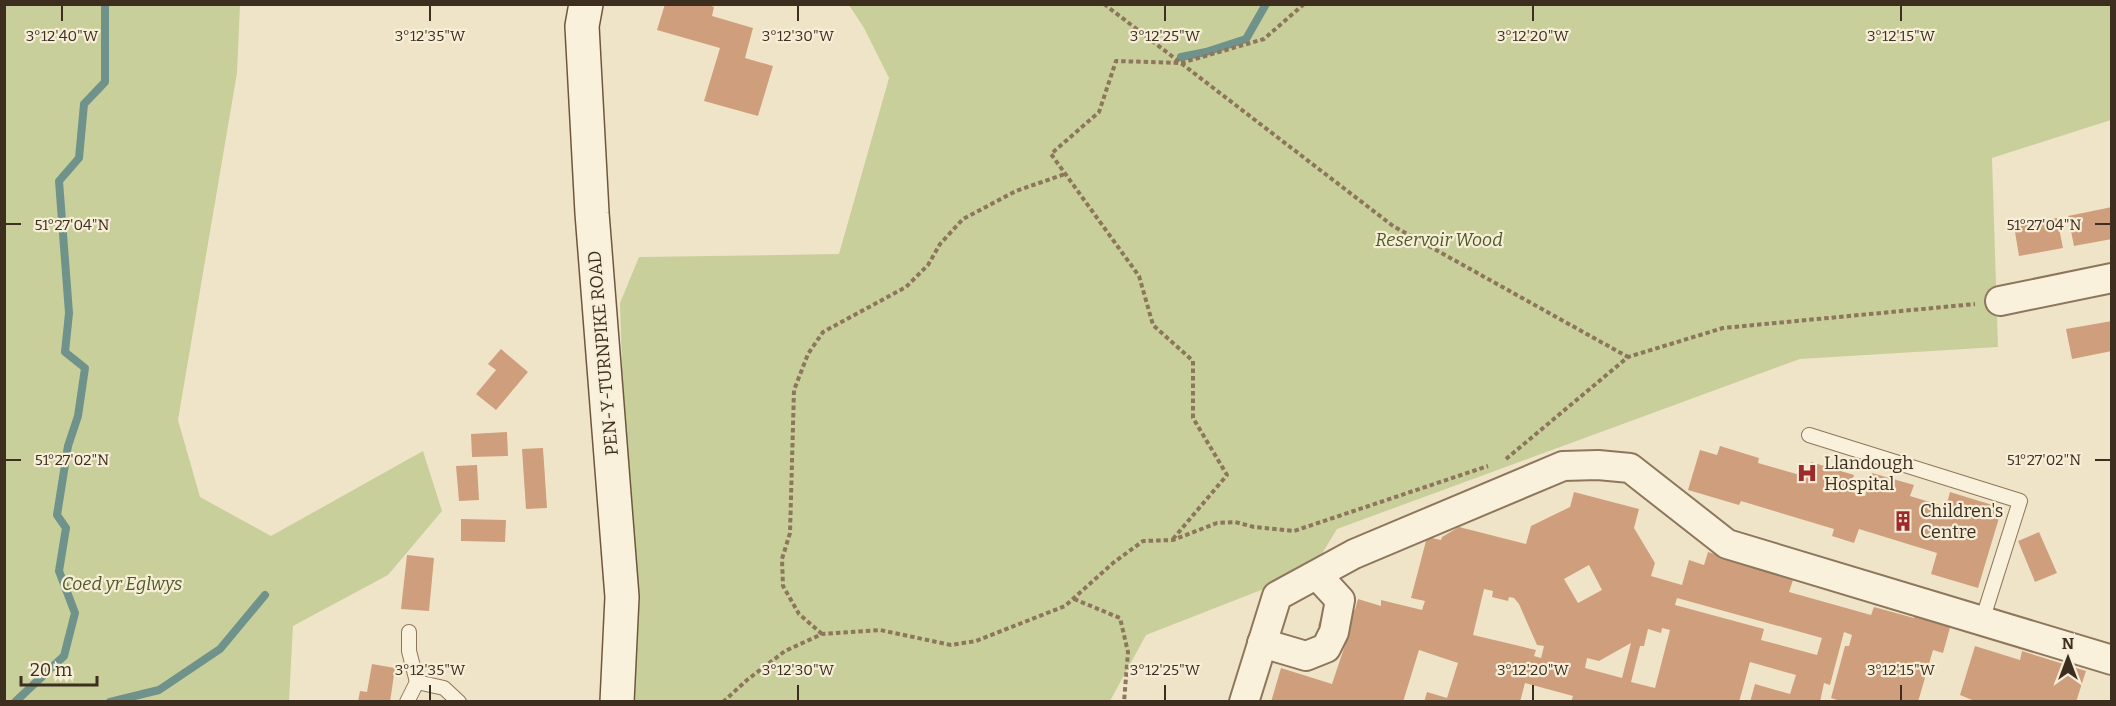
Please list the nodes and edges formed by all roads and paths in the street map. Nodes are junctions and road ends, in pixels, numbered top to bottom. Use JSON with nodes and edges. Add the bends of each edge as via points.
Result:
{"nodes":[{"id":1,"x":586,"y":4,"type":"edge"},
{"id":2,"x":1104,"y":4,"type":"edge"},
{"id":3,"x":1304,"y":4,"type":"edge"},
{"id":4,"x":1181,"y":63,"type":"junction"},
{"id":5,"x":1065,"y":174,"type":"junction"},
{"id":6,"x":2112,"y":278,"type":"edge"},
{"id":7,"x":2000,"y":302,"type":"joint"},
{"id":8,"x":1628,"y":357,"type":"junction"},
{"id":9,"x":1809,"y":435,"type":"dead end"},
{"id":10,"x":1504,"y":460,"type":"dead end"},
{"id":11,"x":1493,"y":464,"type":"dead end"},
{"id":12,"x":1173,"y":540,"type":"junction"},
{"id":13,"x":1317,"y":575,"type":"junction"},
{"id":14,"x":1074,"y":598,"type":"junction"},
{"id":15,"x":1982,"y":621,"type":"junction"},
{"id":16,"x":409,"y":632,"type":"dead end"},
{"id":17,"x":822,"y":634,"type":"junction"},
{"id":18,"x":1262,"y":643,"type":"junction"},
{"id":19,"x":2112,"y":660,"type":"edge"},
{"id":20,"x":417,"y":682,"type":"junction"},
{"id":21,"x":406,"y":702,"type":"edge"},
{"id":22,"x":459,"y":702,"type":"edge"},
{"id":23,"x":616,"y":702,"type":"edge"},
{"id":24,"x":723,"y":702,"type":"edge"},
{"id":25,"x":1124,"y":702,"type":"edge"},
{"id":26,"x":1244,"y":702,"type":"edge"}],
"edges":[{"from":1,"to":23,"type":"street","name":"PEN-Y-TURNPIKE ROAD","via":[[582,26],[592,213],[622,597]]},
{"from":2,"to":4,"type":"path"},
{"from":3,"to":4,"type":"path","via":[[1264,39]]},
{"from":4,"to":5,"type":"path","via":[[1116,61],[1099,112],[1051,154]]},
{"from":4,"to":8,"type":"path","via":[[1393,226]]},
{"from":5,"to":12,"type":"path","via":[[1139,276],[1153,325],[1193,361],[1193,418],[1227,475]]},
{"from":5,"to":17,"type":"path","via":[[1016,191],[963,219],[906,288],[823,332],[808,354],[794,390],[790,533],[782,559],[783,586],[799,614]]},
{"from":6,"to":7,"type":"street"},
{"from":7,"to":8,"type":"path","via":[[1723,328]]},
{"from":8,"to":10,"type":"path"},
{"from":9,"to":15,"type":"lane","via":[[2020,501]]},
{"from":11,"to":12,"type":"path","via":[[1294,531],[1216,523]]},
{"from":12,"to":14,"type":"path","via":[[1143,541]]},
{"from":13,"to":15,"type":"street","via":[[1354,554],[1563,466],[1598,465],[1630,468],[1727,544]]},
{"from":13,"to":18,"type":"street","via":[[1277,596]]},
{"from":13,"to":18,"type":"street","via":[[1340,600],[1334,632],[1326,648],[1306,656]]},
{"from":14,"to":17,"type":"path","via":[[1065,606],[997,634],[951,645],[880,630]]},
{"from":14,"to":25,"type":"path","via":[[1120,618],[1128,652]]},
{"from":15,"to":19,"type":"street"},
{"from":16,"to":20,"type":"lane","via":[[409,651]]},
{"from":17,"to":24,"type":"path","via":[[786,651]]},
{"from":18,"to":26,"type":"street"},
{"from":20,"to":21,"type":"lane"},
{"from":20,"to":22,"type":"lane","via":[[444,688]]}]}
